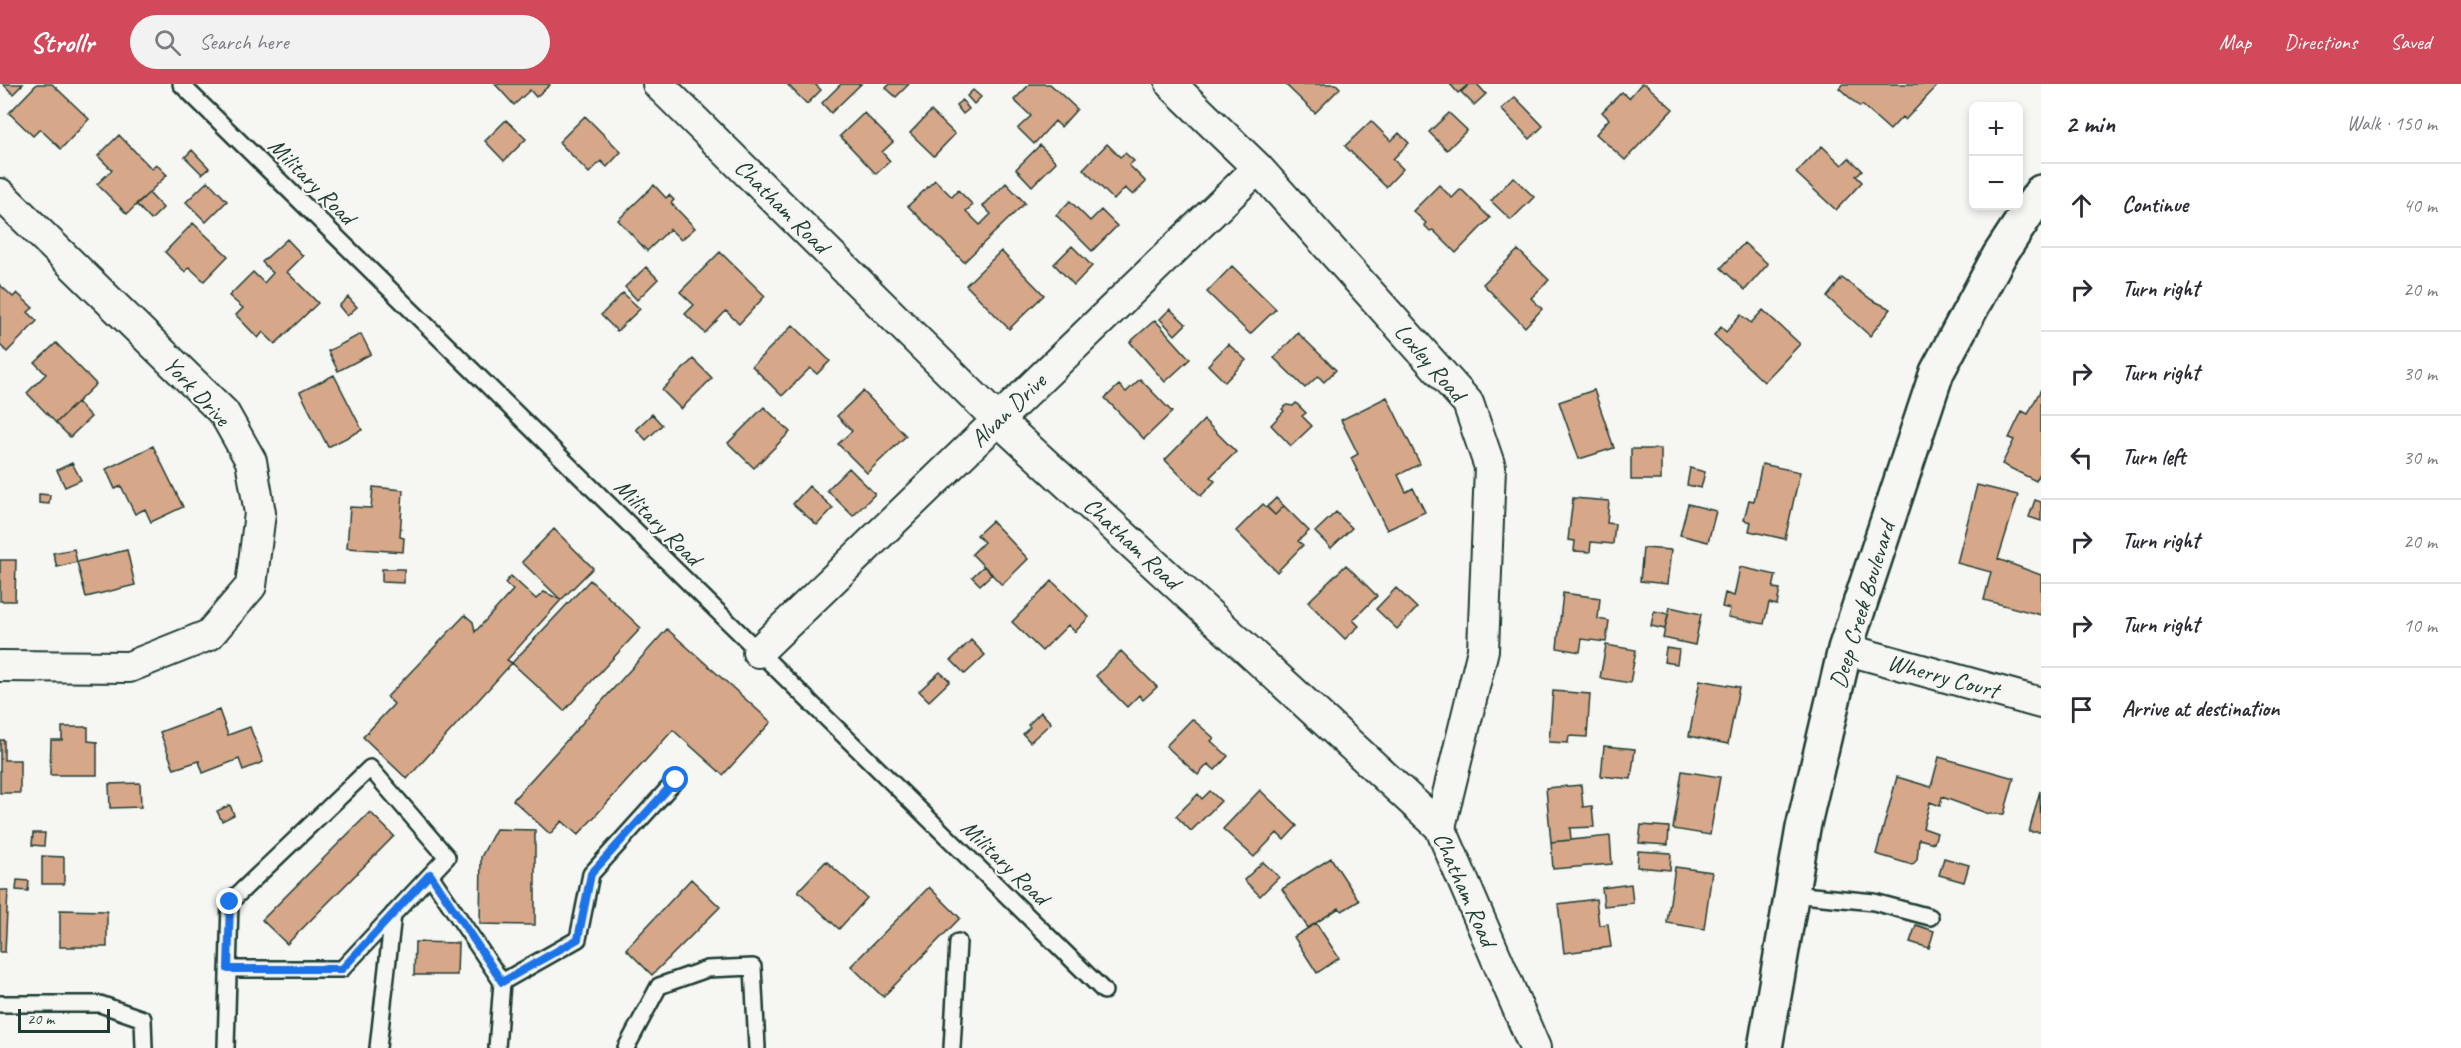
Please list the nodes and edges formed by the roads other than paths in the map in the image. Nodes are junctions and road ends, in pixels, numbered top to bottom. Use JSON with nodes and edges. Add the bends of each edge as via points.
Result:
{"nodes":[{"id":1,"x":181,"y":84,"type":"edge"},
{"id":2,"x":658,"y":84,"type":"edge"},
{"id":3,"x":1171,"y":84,"type":"edge"},
{"id":4,"x":1258,"y":168,"type":"junction"},
{"id":5,"x":2041,"y":192,"type":"edge"},
{"id":6,"x":0,"y":194,"type":"edge"},
{"id":7,"x":998,"y":420,"type":"junction"},
{"id":8,"x":1845,"y":649,"type":"junction"},
{"id":9,"x":758,"y":652,"type":"junction"},
{"id":10,"x":0,"y":666,"type":"edge"},
{"id":11,"x":2041,"y":704,"type":"edge"},
{"id":12,"x":676,"y":780,"type":"dead end"},
{"id":13,"x":1440,"y":827,"type":"junction"},
{"id":14,"x":430,"y":874,"type":"junction"},
{"id":15,"x":1792,"y":894,"type":"junction"},
{"id":16,"x":393,"y":914,"type":"junction"},
{"id":17,"x":1930,"y":917,"type":"dead end"},
{"id":18,"x":958,"y":942,"type":"dead end"},
{"id":19,"x":228,"y":969,"type":"junction"},
{"id":20,"x":502,"y":982,"type":"junction"},
{"id":21,"x":1104,"y":991,"type":"dead end"},
{"id":22,"x":0,"y":1004,"type":"edge"},
{"id":23,"x":144,"y":1048,"type":"edge"},
{"id":24,"x":226,"y":1048,"type":"edge"},
{"id":25,"x":378,"y":1048,"type":"edge"},
{"id":26,"x":497,"y":1048,"type":"edge"},
{"id":27,"x":626,"y":1048,"type":"edge"},
{"id":28,"x":757,"y":1048,"type":"edge"},
{"id":29,"x":952,"y":1048,"type":"edge"},
{"id":30,"x":1535,"y":1048,"type":"edge"},
{"id":31,"x":1765,"y":1048,"type":"edge"}],
"edges":[{"from":1,"to":9,"type":"lane","name":"Military Road"},
{"from":2,"to":7,"type":"street","name":"Chatham Road"},
{"from":3,"to":4,"type":"street","name":"Loxley Road"},
{"from":4,"to":7,"type":"street","name":"Alvan Drive"},
{"from":4,"to":13,"type":"street","name":"Loxley Road","via":[[1468,403],[1490,467],[1483,650]]},
{"from":5,"to":8,"type":"street","name":"Deep Creek Boulevard","via":[[1999,256],[1937,372]]},
{"from":6,"to":10,"type":"street","name":"York Drive","via":[[224,413],[251,461],[260,513],[251,586],[209,635],[129,667]]},
{"from":7,"to":9,"type":"street","name":"Alvan Drive"},
{"from":7,"to":13,"type":"street","name":"Chatham Road"},
{"from":8,"to":11,"type":"street","name":"Wherry Court"},
{"from":8,"to":15,"type":"street","name":"Deep Creek Boulevard","via":[[1803,828]]},
{"from":9,"to":21,"type":"lane","name":"Military Road"},
{"from":12,"to":20,"type":"lane","via":[[591,874],[578,939]]},
{"from":13,"to":30,"type":"street","name":"Chatham Road"},
{"from":14,"to":16,"type":"lane"},
{"from":14,"to":19,"type":"lane","via":[[447,857],[370,768],[230,902]]},
{"from":14,"to":20,"type":"lane"},
{"from":15,"to":17,"type":"lane","via":[[1874,902]]},
{"from":15,"to":31,"type":"street","name":"Deep Creek Boulevard"},
{"from":16,"to":19,"type":"lane","via":[[342,969]]},
{"from":16,"to":25,"type":"lane"},
{"from":18,"to":29,"type":"lane"},
{"from":19,"to":24,"type":"lane"},
{"from":20,"to":26,"type":"lane"},
{"from":22,"to":23,"type":"lane","via":[[100,1004],[143,1019]]},
{"from":27,"to":28,"type":"lane","via":[[659,986],[707,969],[753,967]]}]}
